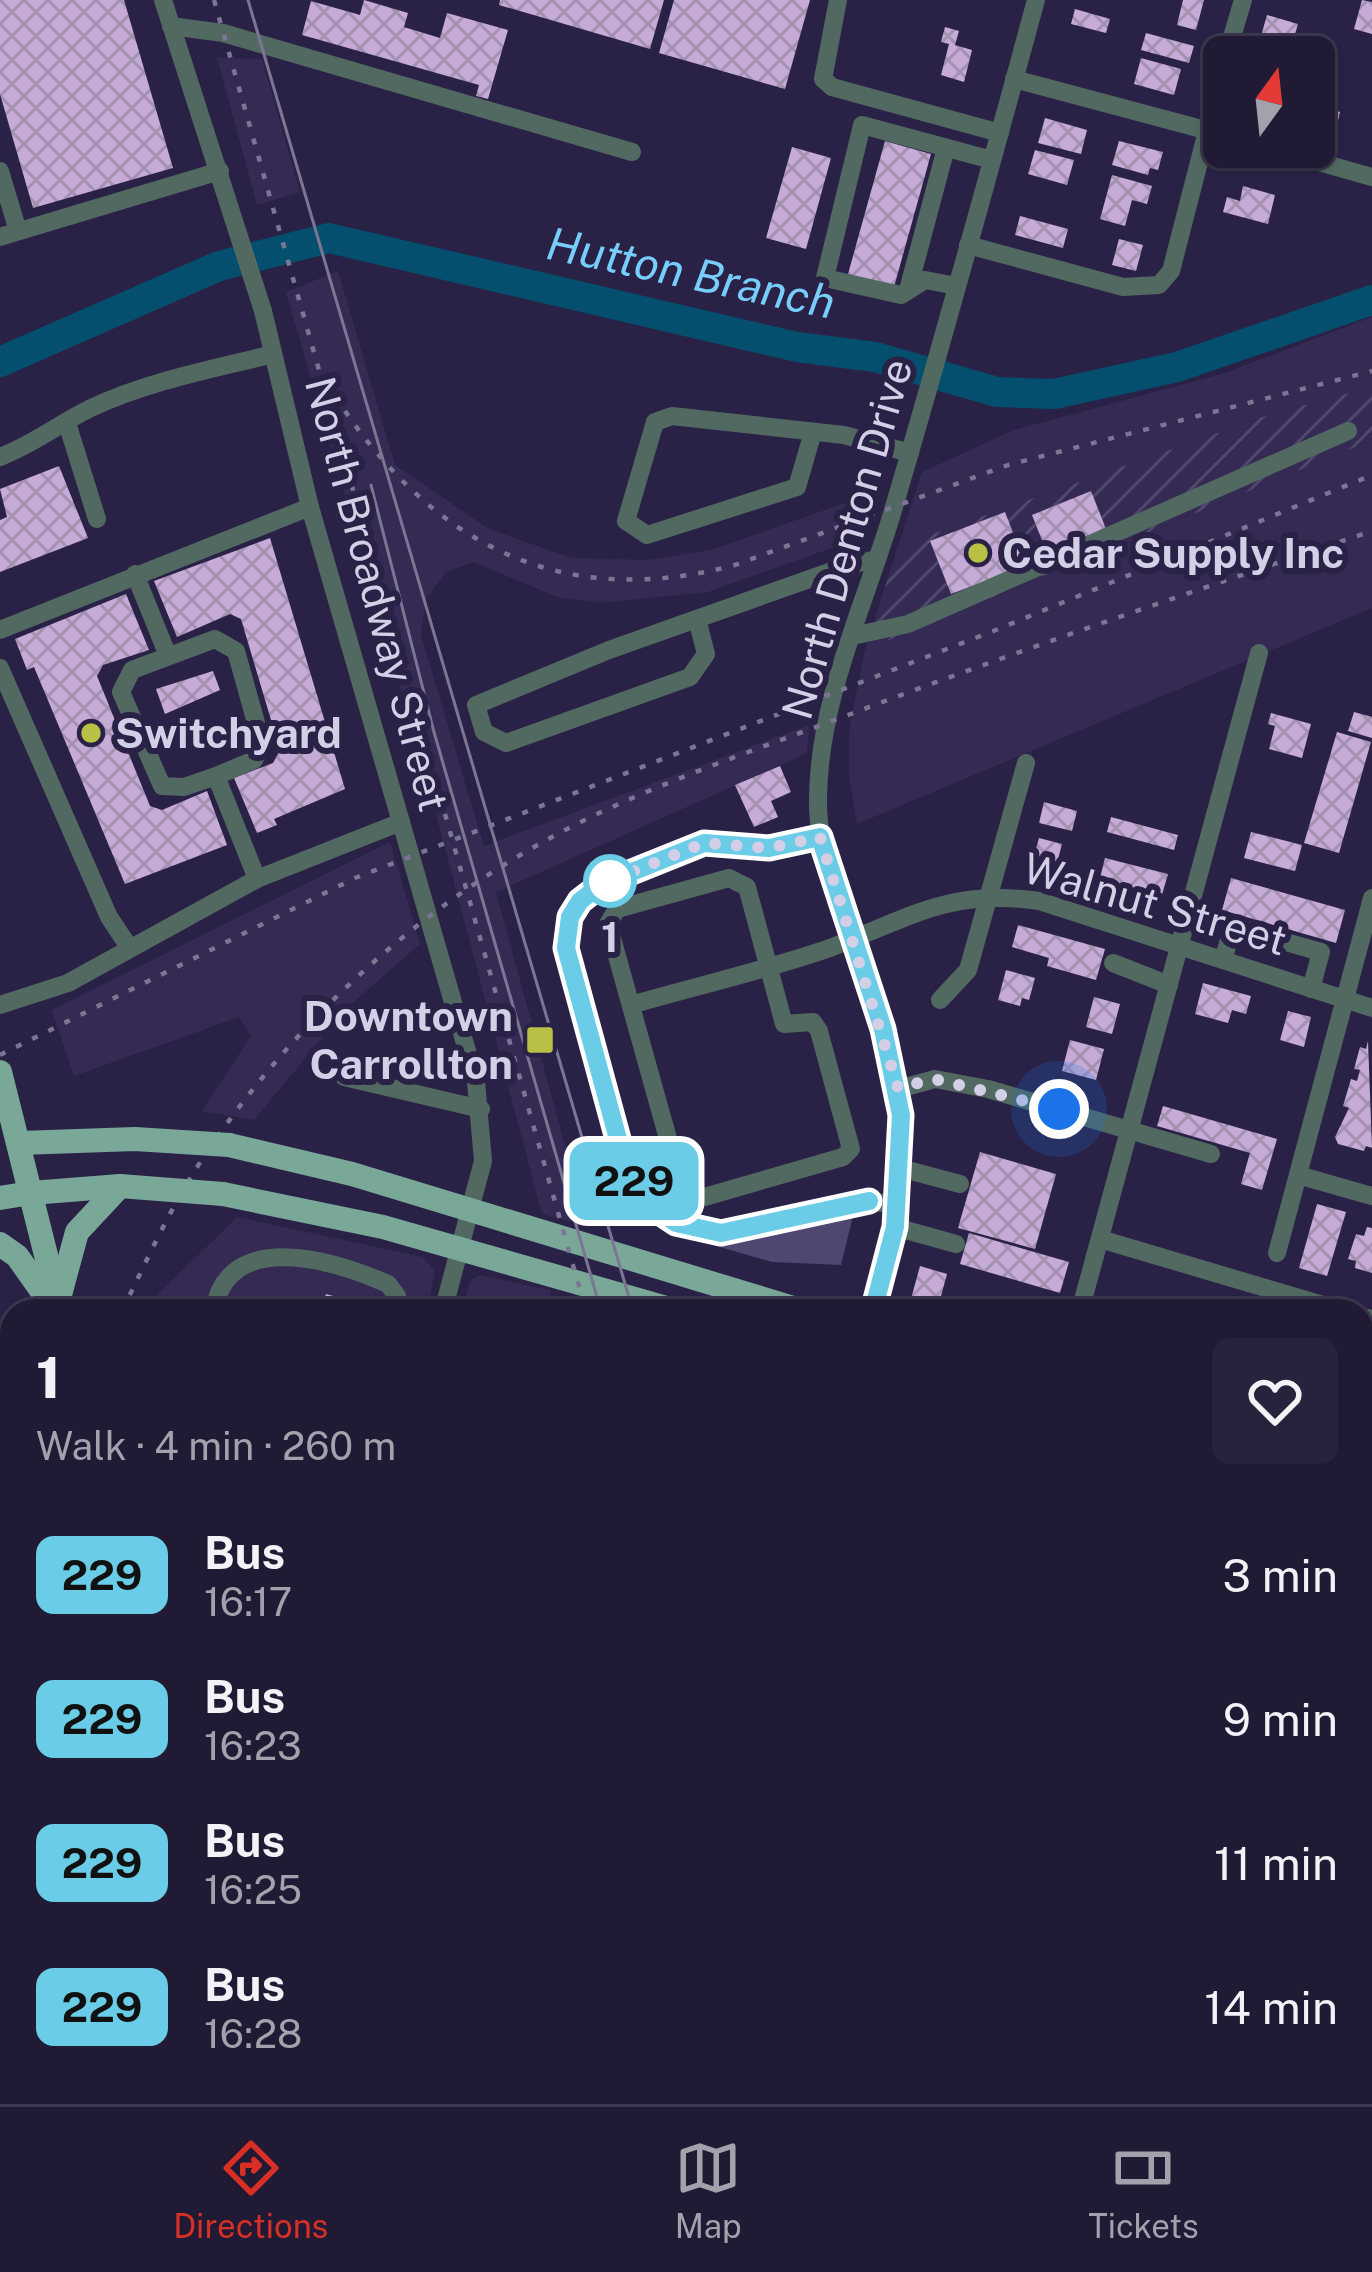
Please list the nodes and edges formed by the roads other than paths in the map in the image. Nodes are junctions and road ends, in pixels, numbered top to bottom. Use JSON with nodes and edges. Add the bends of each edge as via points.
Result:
{"nodes":[{"id":1,"x":164,"y":0,"type":"edge"},
{"id":2,"x":838,"y":0,"type":"edge"},
{"id":3,"x":1036,"y":0,"type":"edge"},
{"id":4,"x":1243,"y":0,"type":"edge"},
{"id":5,"x":171,"y":26,"type":"junction"},
{"id":6,"x":1232,"y":36,"type":"edge"},
{"id":7,"x":1014,"y":79,"type":"junction"},
{"id":8,"x":1203,"y":129,"type":"edge"},
{"id":9,"x":1000,"y":133,"type":"junction"},
{"id":10,"x":946,"y":148,"type":"junction"},
{"id":11,"x":632,"y":152,"type":"dead end"},
{"id":12,"x":992,"y":160,"type":"junction"},
{"id":13,"x":1335,"y":167,"type":"edge"},
{"id":14,"x":1204,"y":168,"type":"edge"},
{"id":15,"x":0,"y":171,"type":"edge"},
{"id":16,"x":220,"y":172,"type":"junction"},
{"id":17,"x":1372,"y":177,"type":"edge"},
{"id":18,"x":9,"y":234,"type":"edge"},
{"id":19,"x":968,"y":245,"type":"junction"},
{"id":20,"x":957,"y":286,"type":"junction"},
{"id":21,"x":908,"y":290,"type":"junction"},
{"id":22,"x":273,"y":354,"type":"junction"},
{"id":23,"x":67,"y":423,"type":"junction"},
{"id":24,"x":1348,"y":431,"type":"dead end"},
{"id":25,"x":812,"y":432,"type":"junction"},
{"id":26,"x":910,"y":453,"type":"junction"},
{"id":27,"x":0,"y":457,"type":"edge"},
{"id":28,"x":310,"y":507,"type":"junction"},
{"id":29,"x":97,"y":519,"type":"dead end"},
{"id":30,"x":877,"y":560,"type":"junction"},
{"id":31,"x":135,"y":574,"type":"junction"},
{"id":32,"x":697,"y":620,"type":"junction"},
{"id":33,"x":0,"y":630,"type":"edge"},
{"id":34,"x":852,"y":636,"type":"junction"},
{"id":35,"x":1259,"y":652,"type":"dead end"},
{"id":36,"x":168,"y":656,"type":"junction"},
{"id":37,"x":0,"y":668,"type":"edge"},
{"id":38,"x":1026,"y":763,"type":"dead end"},
{"id":39,"x":216,"y":776,"type":"junction"},
{"id":40,"x":401,"y":822,"type":"junction"},
{"id":41,"x":820,"y":837,"type":"junction"},
{"id":42,"x":257,"y":879,"type":"junction"},
{"id":43,"x":991,"y":894,"type":"junction"},
{"id":44,"x":1372,"y":898,"type":"edge"},
{"id":45,"x":850,"y":939,"type":"junction"},
{"id":46,"x":1180,"y":945,"type":"junction"},
{"id":47,"x":128,"y":947,"type":"junction"},
{"id":48,"x":1223,"y":960,"type":"junction"},
{"id":49,"x":1113,"y":963,"type":"dead end"},
{"id":50,"x":768,"y":965,"type":"junction"},
{"id":51,"x":1169,"y":985,"type":"junction"},
{"id":52,"x":1311,"y":988,"type":"junction"},
{"id":53,"x":1344,"y":999,"type":"junction"},
{"id":54,"x":940,"y":1000,"type":"dead end"},
{"id":55,"x":0,"y":1005,"type":"edge"},
{"id":56,"x":631,"y":1005,"type":"junction"},
{"id":57,"x":1372,"y":1007,"type":"edge"},
{"id":58,"x":0,"y":1072,"type":"edge"},
{"id":59,"x":344,"y":1077,"type":"dead end"},
{"id":60,"x":898,"y":1088,"type":"junction"},
{"id":61,"x":481,"y":1109,"type":"junction"},
{"id":62,"x":1130,"y":1130,"type":"junction"},
{"id":63,"x":10,"y":1145,"type":"edge"},
{"id":64,"x":1211,"y":1154,"type":"dead end"},
{"id":65,"x":900,"y":1168,"type":"junction"},
{"id":66,"x":1298,"y":1175,"type":"junction"},
{"id":67,"x":960,"y":1184,"type":"dead end"},
{"id":68,"x":120,"y":1186,"type":"junction"},
{"id":69,"x":31,"y":1193,"type":"junction"},
{"id":70,"x":1372,"y":1196,"type":"edge"},
{"id":71,"x":0,"y":1198,"type":"edge"},
{"id":72,"x":898,"y":1204,"type":"junction"},
{"id":73,"x":471,"y":1214,"type":"junction"},
{"id":74,"x":895,"y":1227,"type":"junction"},
{"id":75,"x":1100,"y":1239,"type":"junction"},
{"id":76,"x":0,"y":1244,"type":"edge"},
{"id":77,"x":956,"y":1244,"type":"dead end"},
{"id":78,"x":459,"y":1251,"type":"junction"},
{"id":79,"x":1277,"y":1253,"type":"dead end"},
{"id":80,"x":50,"y":1299,"type":"edge"},
{"id":81,"x":56,"y":1299,"type":"edge"},
{"id":82,"x":60,"y":1299,"type":"edge"},
{"id":83,"x":218,"y":1299,"type":"edge"},
{"id":84,"x":396,"y":1299,"type":"edge"},
{"id":85,"x":446,"y":1299,"type":"edge"},
{"id":86,"x":634,"y":1299,"type":"edge"},
{"id":87,"x":761,"y":1299,"type":"edge"},
{"id":88,"x":876,"y":1299,"type":"edge"},
{"id":89,"x":1083,"y":1299,"type":"edge"},
{"id":90,"x":1302,"y":1299,"type":"edge"}],
"edges":[{"from":1,"to":5,"type":"street","name":"North Broadway Street"},
{"from":2,"to":9,"type":"street","via":[[823,79],[832,87]]},
{"from":3,"to":7,"type":"street","name":"North Denton Drive"},
{"from":4,"to":6,"type":"street"},
{"from":5,"to":11,"type":"street","via":[[223,33]]},
{"from":5,"to":16,"type":"street","name":"North Broadway Street"},
{"from":7,"to":8,"type":"street"},
{"from":7,"to":9,"type":"street","name":"North Denton Drive"},
{"from":9,"to":12,"type":"street","name":"North Denton Drive"},
{"from":10,"to":12,"type":"street"},
{"from":10,"to":21,"type":"street"},
{"from":10,"to":21,"type":"street","via":[[862,125],[825,278]]},
{"from":12,"to":19,"type":"street","name":"North Denton Drive"},
{"from":13,"to":17,"type":"street"},
{"from":14,"to":19,"type":"street","via":[[1171,271],[1159,285],[1123,287]]},
{"from":15,"to":18,"type":"street"},
{"from":16,"to":18,"type":"street"},
{"from":16,"to":22,"type":"street","name":"North Broadway Street"},
{"from":19,"to":20,"type":"street","name":"North Denton Drive"},
{"from":20,"to":21,"type":"street","via":[[925,280]]},
{"from":20,"to":26,"type":"street","name":"North Denton Drive"},
{"from":22,"to":23,"type":"street","via":[[154,385]]},
{"from":22,"to":28,"type":"street","name":"North Broadway Street"},
{"from":23,"to":27,"type":"street"},
{"from":23,"to":29,"type":"street"},
{"from":24,"to":34,"type":"street","via":[[908,624]]},
{"from":25,"to":25,"type":"street","via":[[662,417],[626,520],[647,536],[797,487]]},
{"from":25,"to":26,"type":"street"},
{"from":26,"to":30,"type":"street","name":"North Denton Drive"},
{"from":28,"to":31,"type":"street"},
{"from":28,"to":40,"type":"street","name":"North Broadway Street"},
{"from":30,"to":32,"type":"street"},
{"from":30,"to":34,"type":"street","name":"North Denton Drive"},
{"from":31,"to":33,"type":"street"},
{"from":31,"to":36,"type":"street"},
{"from":32,"to":32,"type":"street","via":[[706,654],[690,676],[506,743],[484,732],[476,705]]},
{"from":34,"to":41,"type":"street","name":"North Denton Drive","via":[[826,723]]},
{"from":35,"to":46,"type":"street"},
{"from":36,"to":39,"type":"street","via":[[132,670],[122,682],[123,702],[162,786]]},
{"from":36,"to":39,"type":"street","via":[[215,639],[236,650],[262,744],[254,760]]},
{"from":37,"to":47,"type":"street"},
{"from":38,"to":43,"type":"street"},
{"from":39,"to":42,"type":"street"},
{"from":40,"to":42,"type":"street"},
{"from":40,"to":61,"type":"street","name":"North Broadway Street"},
{"from":41,"to":45,"type":"street","name":"North Denton Drive"},
{"from":41,"to":72,"type":"street","via":[[769,848],[704,843],[602,884],[570,917],[566,948],[624,1161],[658,1211],[721,1233],[847,1202]]},
{"from":42,"to":47,"type":"street"},
{"from":43,"to":45,"type":"street","name":"Walnut Street","via":[[949,900]]},
{"from":43,"to":46,"type":"street","name":"Walnut Street"},
{"from":43,"to":54,"type":"street","via":[[968,970]]},
{"from":44,"to":53,"type":"street"},
{"from":45,"to":50,"type":"street","name":"Walnut Street"},
{"from":45,"to":60,"type":"street","name":"North Denton Drive"},
{"from":46,"to":48,"type":"street","name":"Walnut Street"},
{"from":46,"to":51,"type":"street"},
{"from":47,"to":55,"type":"street","via":[[68,982]]},
{"from":48,"to":52,"type":"street","name":"Walnut Street"},
{"from":48,"to":52,"type":"street","via":[[1233,927],[1321,952]]},
{"from":49,"to":51,"type":"street"},
{"from":50,"to":56,"type":"street","name":"Walnut Street"},
{"from":50,"to":56,"type":"street","via":[[739,879],[617,909],[608,925]]},
{"from":50,"to":56,"type":"street","via":[[784,1024],[813,1022],[819,1031],[850,1138],[843,1157],[689,1196]]},
{"from":51,"to":62,"type":"street"},
{"from":52,"to":53,"type":"street","name":"Walnut Street"},
{"from":53,"to":57,"type":"street","name":"Walnut Street"},
{"from":53,"to":66,"type":"street"},
{"from":58,"to":63,"type":"main road"},
{"from":59,"to":61,"type":"street"},
{"from":60,"to":62,"type":"street","via":[[934,1079]]},
{"from":60,"to":65,"type":"street","name":"North Denton Drive"},
{"from":61,"to":73,"type":"street","name":"North Broadway Street","via":[[483,1161]]},
{"from":62,"to":64,"type":"street"},
{"from":62,"to":75,"type":"street"},
{"from":63,"to":69,"type":"main road"},
{"from":63,"to":73,"type":"main road","bridge":true,"via":[[230,1145]]},
{"from":65,"to":67,"type":"street"},
{"from":65,"to":72,"type":"street","name":"North Denton Drive"},
{"from":66,"to":70,"type":"street"},
{"from":66,"to":79,"type":"street"},
{"from":68,"to":69,"type":"main road","bridge":true},
{"from":68,"to":78,"type":"main road","bridge":true,"via":[[304,1206]]},
{"from":68,"to":82,"type":"main road","via":[[77,1232]]},
{"from":69,"to":71,"type":"main road"},
{"from":69,"to":81,"type":"main road"},
{"from":72,"to":74,"type":"street","name":"North Denton Drive"},
{"from":73,"to":78,"type":"street","name":"North Broadway Street"},
{"from":73,"to":87,"type":"main road"},
{"from":74,"to":77,"type":"street"},
{"from":74,"to":88,"type":"street","name":"North Denton Drive"},
{"from":75,"to":89,"type":"street"},
{"from":75,"to":90,"type":"street"},
{"from":76,"to":80,"type":"main road"},
{"from":78,"to":85,"type":"street","name":"North Broadway Street"},
{"from":78,"to":86,"type":"main road"},
{"from":83,"to":84,"type":"street","via":[[235,1270],[282,1256],[388,1284]]}]}
